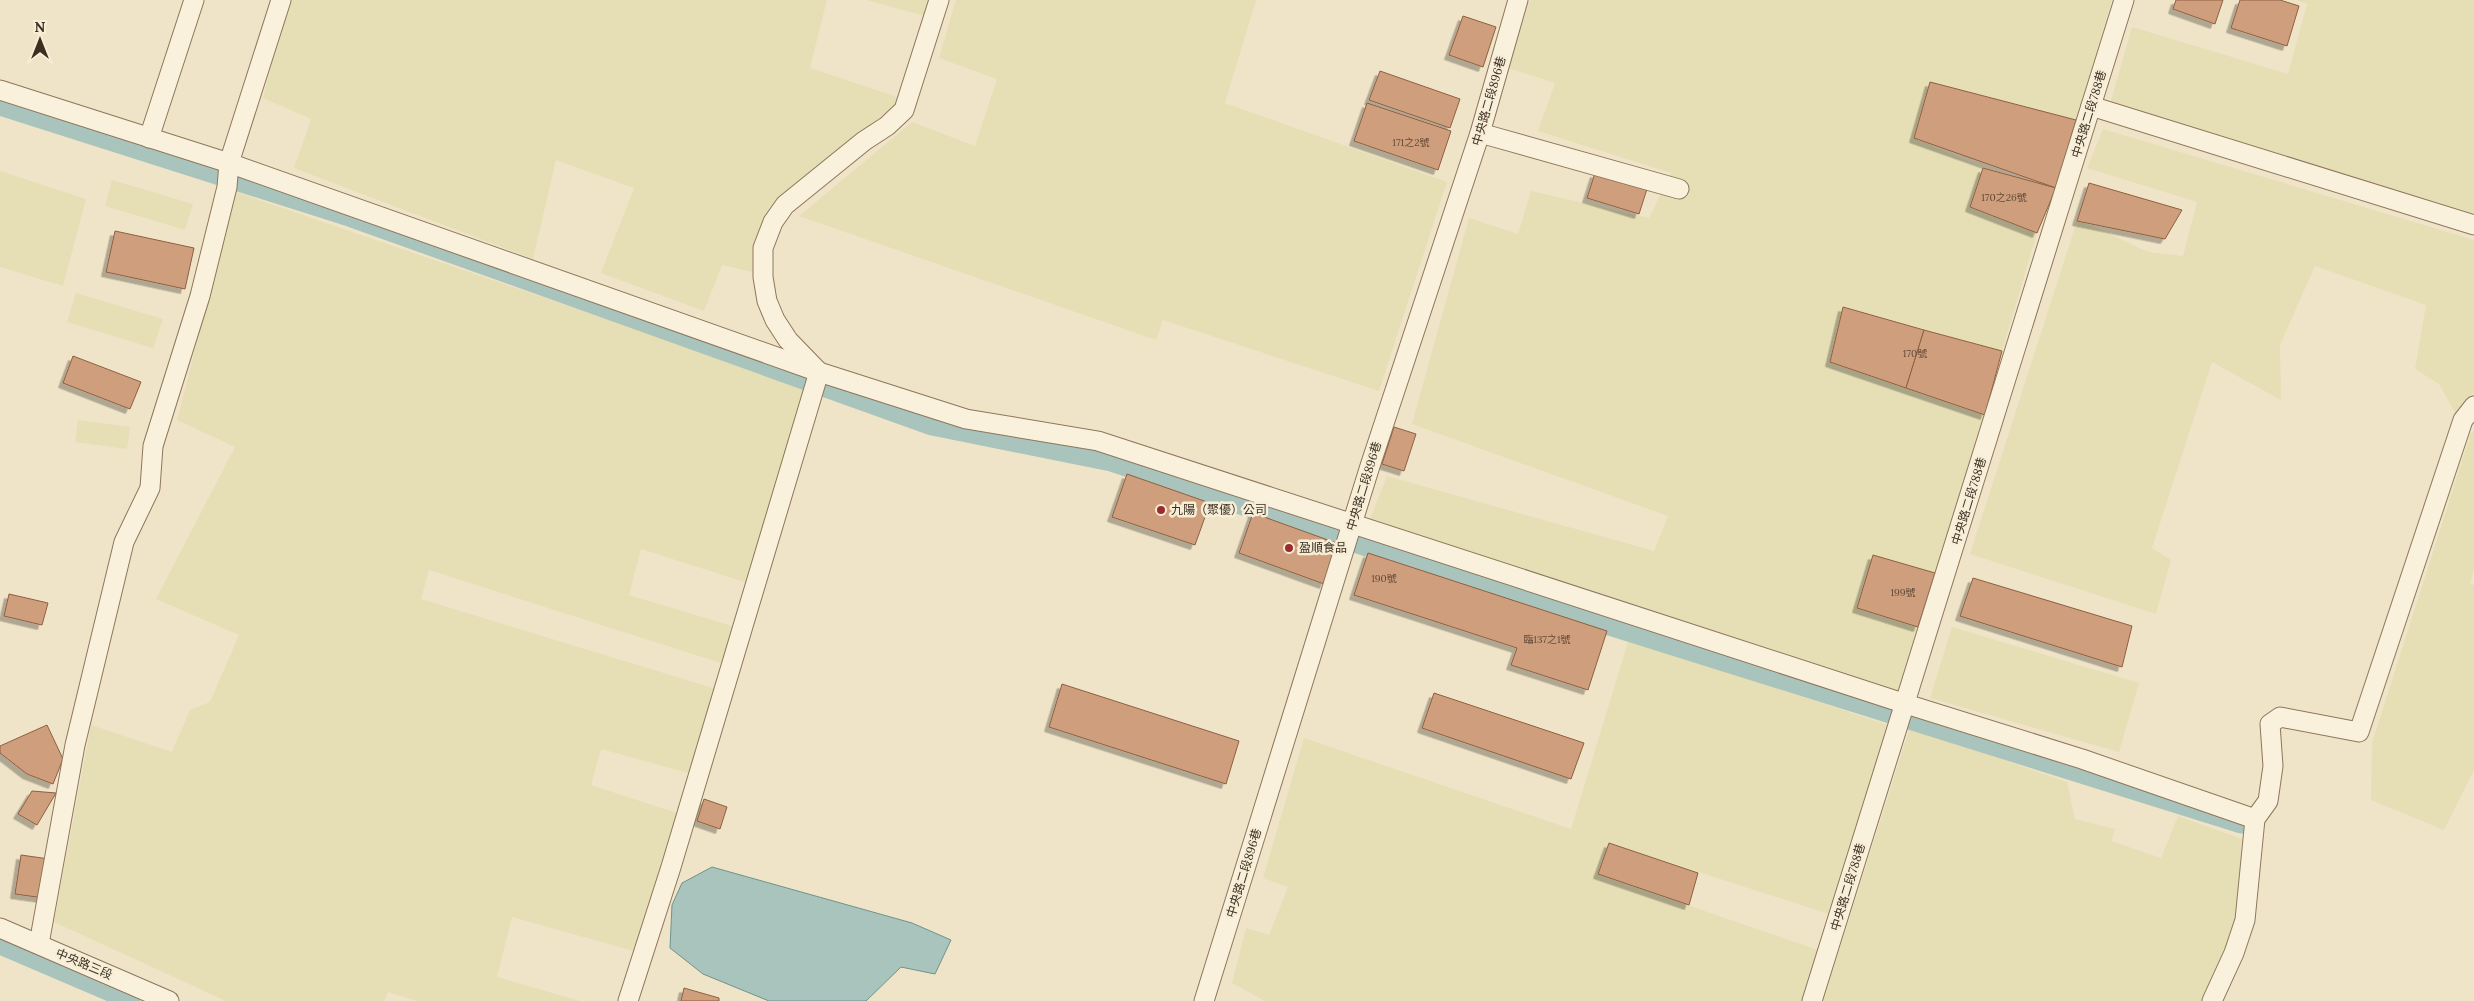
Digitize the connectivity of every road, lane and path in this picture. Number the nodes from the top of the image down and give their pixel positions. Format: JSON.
{"nodes":[{"id":1,"x":194,"y":0,"type":"edge"},
{"id":2,"x":282,"y":0,"type":"edge"},
{"id":3,"x":939,"y":0,"type":"edge"},
{"id":4,"x":1518,"y":0,"type":"edge"},
{"id":5,"x":2124,"y":0,"type":"edge"},
{"id":6,"x":0,"y":90,"type":"edge"},
{"id":7,"x":2091,"y":106,"type":"junction"},
{"id":8,"x":1480,"y":133,"type":"junction"},
{"id":9,"x":149,"y":138,"type":"junction"},
{"id":10,"x":229,"y":163,"type":"junction"},
{"id":11,"x":1680,"y":189,"type":"dead end"},
{"id":12,"x":2474,"y":225,"type":"edge"},
{"id":13,"x":819,"y":372,"type":"junction"},
{"id":14,"x":2474,"y":406,"type":"edge"},
{"id":15,"x":1353,"y":523,"type":"junction"},
{"id":16,"x":1906,"y":704,"type":"junction"},
{"id":17,"x":2255,"y":819,"type":"junction"},
{"id":18,"x":0,"y":928,"type":"edge"},
{"id":19,"x":39,"y":944,"type":"junction"},
{"id":20,"x":169,"y":1001,"type":"edge"},
{"id":21,"x":628,"y":1001,"type":"edge"},
{"id":22,"x":1204,"y":1001,"type":"edge"},
{"id":23,"x":1812,"y":1001,"type":"edge"},
{"id":24,"x":2212,"y":1001,"type":"edge"}],
"edges":[{"from":1,"to":9,"type":"street"},
{"from":2,"to":10,"type":"street"},
{"from":3,"to":13,"type":"street"},
{"from":4,"to":8,"type":"street","name":"中央路二段896巷"},
{"from":5,"to":7,"type":"street","name":"中央路二段788巷"},
{"from":6,"to":9,"type":"street"},
{"from":7,"to":12,"type":"street"},
{"from":7,"to":16,"type":"street","name":"中央路二段788巷"},
{"from":8,"to":11,"type":"street"},
{"from":8,"to":15,"type":"street","name":"中央路二段896巷"},
{"from":9,"to":10,"type":"street"},
{"from":10,"to":13,"type":"street"},
{"from":10,"to":19,"type":"street"},
{"from":13,"to":15,"type":"street"},
{"from":13,"to":21,"type":"street"},
{"from":14,"to":17,"type":"street"},
{"from":15,"to":16,"type":"street"},
{"from":15,"to":22,"type":"street","name":"中央路二段896巷"},
{"from":16,"to":17,"type":"street"},
{"from":16,"to":23,"type":"street","name":"中央路二段788巷"},
{"from":17,"to":24,"type":"street"},
{"from":18,"to":19,"type":"street","name":"中央路三段"},
{"from":19,"to":20,"type":"street","name":"中央路三段"}]}
